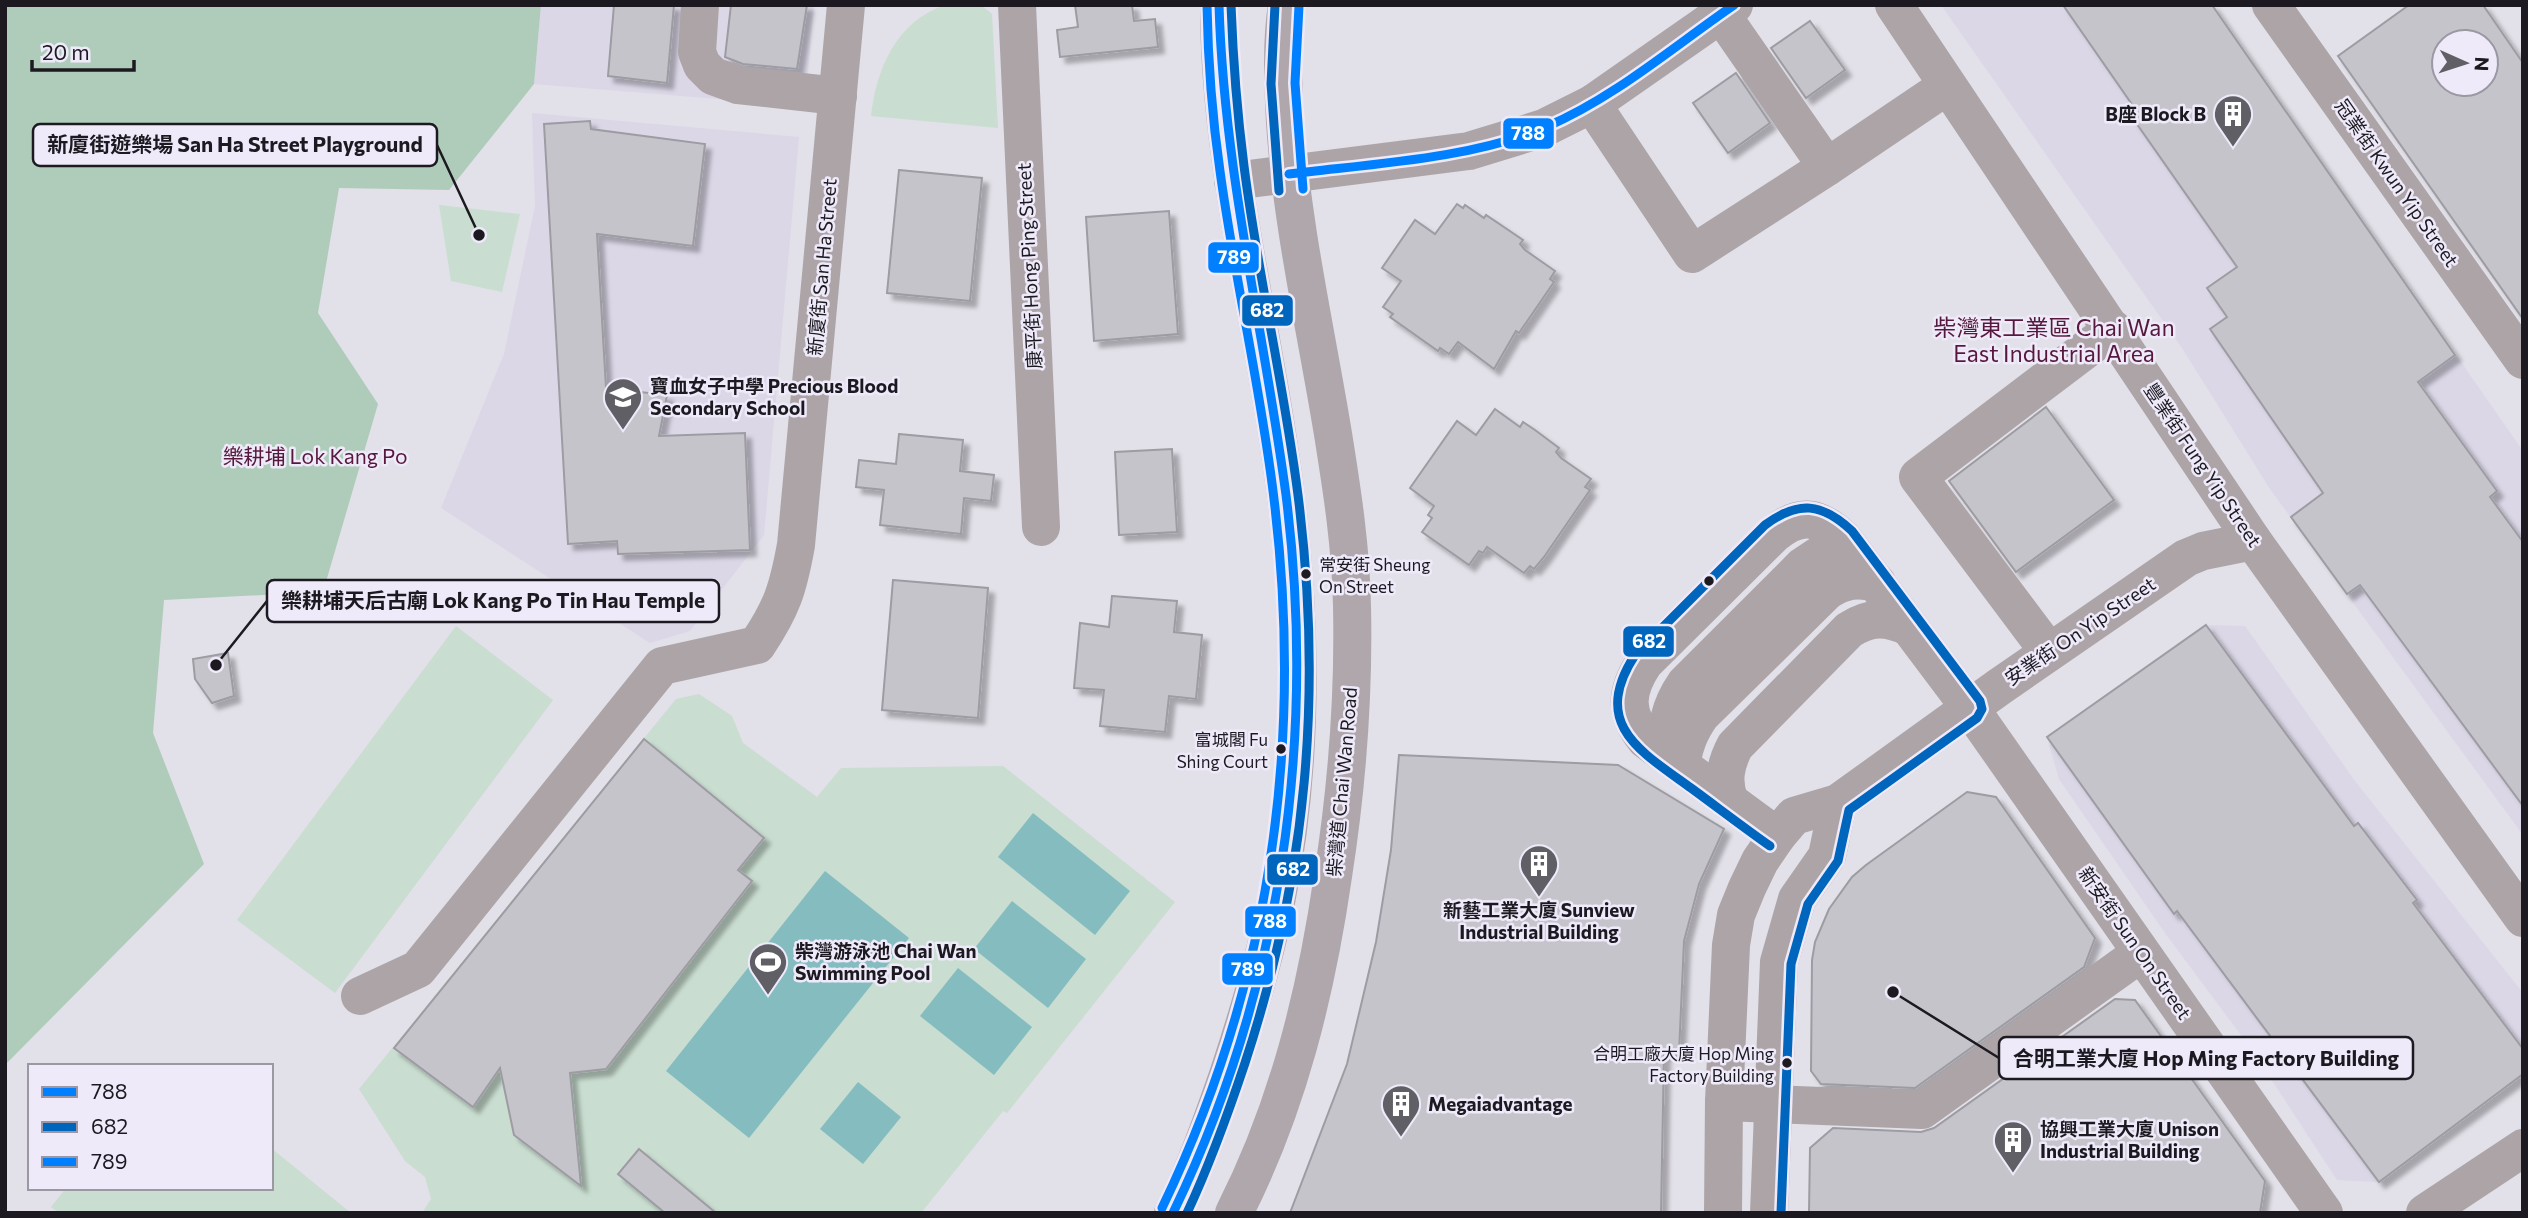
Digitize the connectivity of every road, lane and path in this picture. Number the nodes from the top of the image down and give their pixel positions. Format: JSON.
{"nodes":[{"id":1,"x":700,"y":5,"type":"edge"},
{"id":2,"x":846,"y":5,"type":"edge"},
{"id":3,"x":1017,"y":5,"type":"edge"},
{"id":4,"x":1219,"y":5,"type":"edge"},
{"id":5,"x":1287,"y":5,"type":"edge"},
{"id":6,"x":1894,"y":5,"type":"edge"},
{"id":7,"x":2271,"y":5,"type":"edge"},
{"id":8,"x":1727,"y":10,"type":"edge"},
{"id":9,"x":1947,"y":86,"type":"junction"},
{"id":10,"x":838,"y":96,"type":"junction"},
{"id":11,"x":1592,"y":104,"type":"junction"},
{"id":12,"x":1827,"y":167,"type":"junction"},
{"id":13,"x":1289,"y":174,"type":"junction"},
{"id":14,"x":1233,"y":181,"type":"junction"},
{"id":15,"x":2113,"y":329,"type":"junction"},
{"id":16,"x":2523,"y":360,"type":"edge"},
{"id":17,"x":2220,"y":491,"type":"junction"},
{"id":18,"x":1041,"y":527,"type":"dead end"},
{"id":19,"x":2253,"y":541,"type":"junction"},
{"id":20,"x":2186,"y":558,"type":"junction"},
{"id":21,"x":1877,"y":583,"type":"junction"},
{"id":22,"x":1909,"y":627,"type":"junction"},
{"id":23,"x":2049,"y":652,"type":"junction"},
{"id":24,"x":1970,"y":708,"type":"junction"},
{"id":25,"x":1674,"y":761,"type":"junction"},
{"id":26,"x":1730,"y":802,"type":"junction"},
{"id":27,"x":1838,"y":803,"type":"junction"},
{"id":28,"x":1777,"y":836,"type":"junction"},
{"id":29,"x":2523,"y":918,"type":"edge"},
{"id":30,"x":2141,"y":953,"type":"junction"},
{"id":31,"x":360,"y":996,"type":"dead end"},
{"id":32,"x":1724,"y":1102,"type":"junction"},
{"id":33,"x":1772,"y":1104,"type":"junction"},
{"id":34,"x":2523,"y":1148,"type":"edge"},
{"id":35,"x":1239,"y":1208,"type":"edge"},
{"id":36,"x":1173,"y":1213,"type":"edge"},
{"id":37,"x":1723,"y":1213,"type":"edge"},
{"id":38,"x":1769,"y":1213,"type":"edge"},
{"id":39,"x":2324,"y":1213,"type":"edge"},
{"id":40,"x":2425,"y":1213,"type":"edge"}],
"edges":[{"from":1,"to":10,"type":"street"},
{"from":2,"to":10,"type":"street","name":"新廈街 San Ha Street"},
{"from":3,"to":18,"type":"street","name":"康平街 Hong Ping Street"},
{"from":4,"to":14,"type":"main road"},
{"from":5,"to":13,"type":"main road","name":"柴灣道 Chai Wan Road"},
{"from":6,"to":9,"type":"street","name":"豐業街 Fung Yip Street"},
{"from":7,"to":16,"type":"street","name":"冠業街 Kwun Yip Street"},
{"from":8,"to":11,"type":"street"},
{"from":8,"to":12,"type":"street"},
{"from":9,"to":12,"type":"street"},
{"from":9,"to":15,"type":"street","name":"豐業街 Fung Yip Street"},
{"from":10,"to":31,"type":"street","name":"新廈街 San Ha Street"},
{"from":11,"to":12,"type":"street"},
{"from":11,"to":13,"type":"street"},
{"from":13,"to":14,"type":"street"},
{"from":13,"to":35,"type":"main road","name":"柴灣道 Chai Wan Road"},
{"from":14,"to":36,"type":"main road"},
{"from":15,"to":17,"type":"street","name":"豐業街 Fung Yip Street"},
{"from":15,"to":23,"type":"street"},
{"from":17,"to":19,"type":"street","name":"豐業街 Fung Yip Street"},
{"from":17,"to":20,"type":"street","name":"安業街 On Yip Street"},
{"from":19,"to":20,"type":"street","name":"安業街 On Yip Street"},
{"from":19,"to":29,"type":"street","name":"豐業街 Fung Yip Street"},
{"from":20,"to":23,"type":"street","name":"安業街 On Yip Street"},
{"from":21,"to":22,"type":"street","name":"新安街 Sun On Street"},
{"from":21,"to":25,"type":"street"},
{"from":21,"to":25,"type":"street","name":"新安街 Sun On Street"},
{"from":22,"to":24,"type":"street","name":"新安街 Sun On Street"},
{"from":22,"to":26,"type":"street"},
{"from":23,"to":24,"type":"street","name":"安業街 On Yip Street"},
{"from":24,"to":27,"type":"street","name":"安業街 On Yip Street"},
{"from":24,"to":30,"type":"street","name":"新安街 Sun On Street"},
{"from":25,"to":26,"type":"street"},
{"from":26,"to":28,"type":"street"},
{"from":27,"to":28,"type":"street","name":"安業街 On Yip Street"},
{"from":27,"to":33,"type":"street"},
{"from":28,"to":32,"type":"street","name":"安業街 On Yip Street"},
{"from":30,"to":33,"type":"street"},
{"from":30,"to":39,"type":"street","name":"新安街 Sun On Street"},
{"from":32,"to":33,"type":"street"},
{"from":32,"to":37,"type":"street","name":"安業街 On Yip Street"},
{"from":33,"to":38,"type":"street"},
{"from":34,"to":40,"type":"street"}]}
